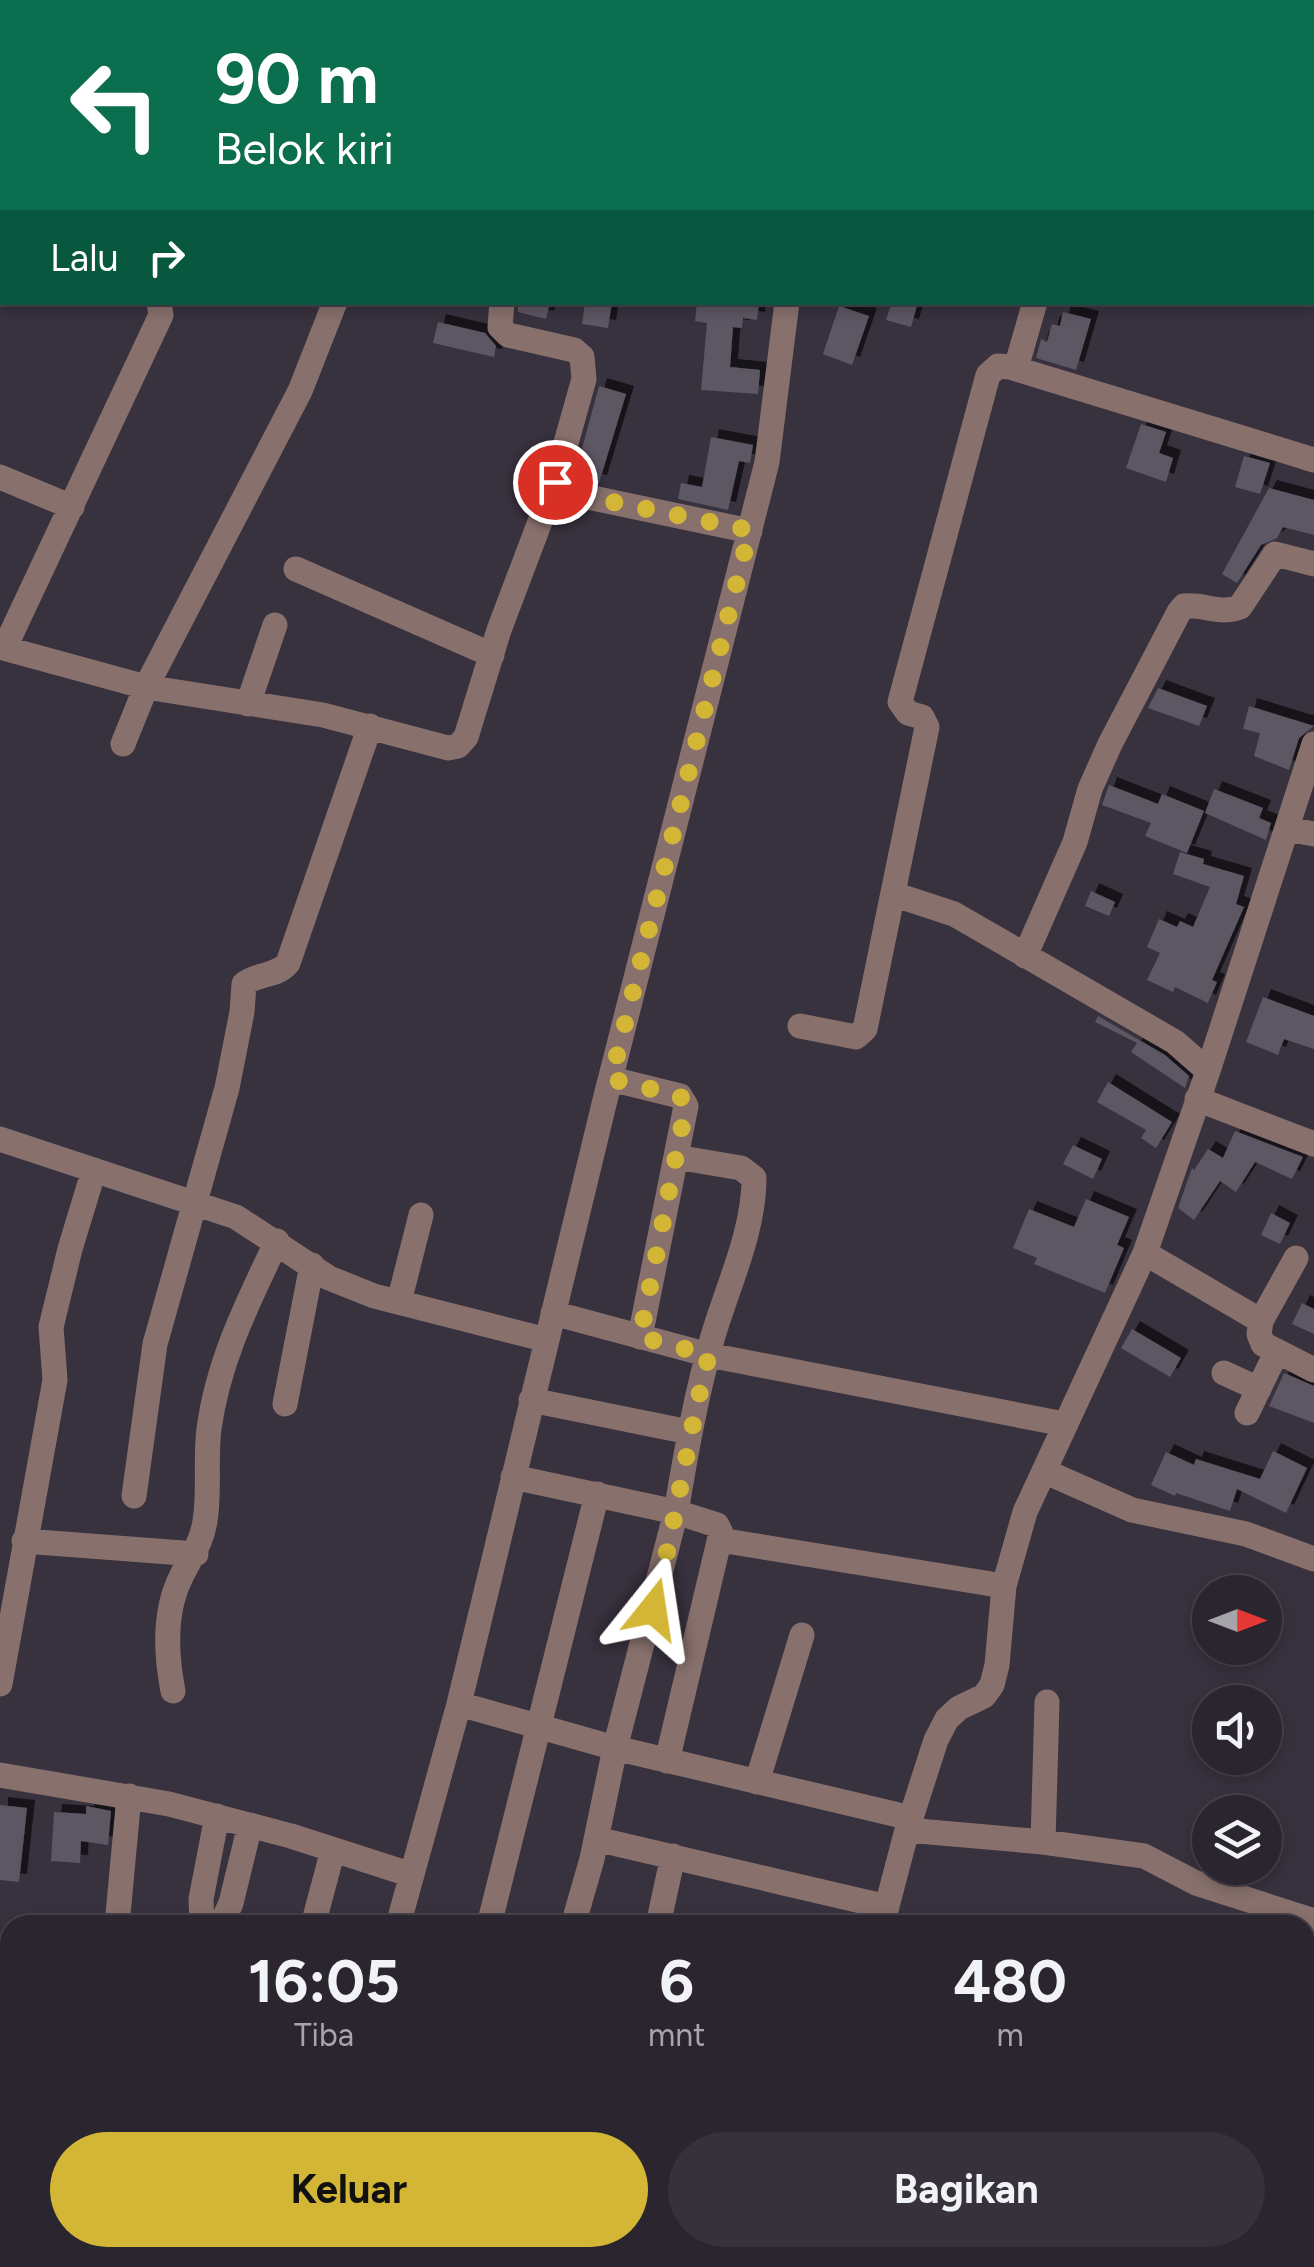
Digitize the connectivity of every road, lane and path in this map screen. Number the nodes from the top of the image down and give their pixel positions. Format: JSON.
{"nodes":[{"id":1,"x":161,"y":305,"type":"edge"},
{"id":2,"x":334,"y":305,"type":"edge"},
{"id":3,"x":502,"y":305,"type":"edge"},
{"id":4,"x":787,"y":305,"type":"edge"},
{"id":5,"x":1034,"y":305,"type":"edge"},
{"id":6,"x":1016,"y":368,"type":"junction"},
{"id":7,"x":1314,"y":460,"type":"edge"},
{"id":8,"x":0,"y":476,"type":"edge"},
{"id":9,"x":555,"y":482,"type":"junction"},
{"id":10,"x":72,"y":508,"type":"junction"},
{"id":11,"x":750,"y":530,"type":"junction"},
{"id":12,"x":1314,"y":564,"type":"edge"},
{"id":13,"x":296,"y":568,"type":"dead end"},
{"id":14,"x":275,"y":625,"type":"dead end"},
{"id":15,"x":2,"y":647,"type":"edge"},
{"id":16,"x":492,"y":656,"type":"junction"},
{"id":17,"x":146,"y":687,"type":"junction"},
{"id":18,"x":248,"y":704,"type":"junction"},
{"id":19,"x":370,"y":726,"type":"junction"},
{"id":20,"x":124,"y":744,"type":"dead end"},
{"id":21,"x":1314,"y":744,"type":"edge"},
{"id":22,"x":1286,"y":829,"type":"junction"},
{"id":23,"x":1314,"y":834,"type":"edge"},
{"id":24,"x":893,"y":894,"type":"junction"},
{"id":25,"x":1025,"y":956,"type":"junction"},
{"id":26,"x":800,"y":1026,"type":"dead end"},
{"id":27,"x":1208,"y":1071,"type":"junction"},
{"id":28,"x":611,"y":1079,"type":"junction"},
{"id":29,"x":1197,"y":1099,"type":"junction"},
{"id":30,"x":0,"y":1138,"type":"edge"},
{"id":31,"x":1314,"y":1144,"type":"edge"},
{"id":32,"x":676,"y":1158,"type":"junction"},
{"id":33,"x":94,"y":1170,"type":"junction"},
{"id":34,"x":194,"y":1202,"type":"junction"},
{"id":35,"x":421,"y":1215,"type":"dead end"},
{"id":36,"x":276,"y":1241,"type":"junction"},
{"id":37,"x":1145,"y":1253,"type":"junction"},
{"id":38,"x":1296,"y":1258,"type":"dead end"},
{"id":39,"x":312,"y":1265,"type":"junction"},
{"id":40,"x":399,"y":1302,"type":"junction"},
{"id":41,"x":554,"y":1313,"type":"junction"},
{"id":42,"x":1262,"y":1321,"type":"junction"},
{"id":43,"x":640,"y":1337,"type":"junction"},
{"id":44,"x":547,"y":1340,"type":"junction"},
{"id":45,"x":1277,"y":1352,"type":"junction"},
{"id":46,"x":709,"y":1355,"type":"junction"},
{"id":47,"x":1314,"y":1370,"type":"edge"},
{"id":48,"x":1224,"y":1373,"type":"dead end"},
{"id":49,"x":1259,"y":1389,"type":"junction"},
{"id":50,"x":531,"y":1400,"type":"junction"},
{"id":51,"x":285,"y":1404,"type":"dead end"},
{"id":52,"x":1247,"y":1413,"type":"dead end"},
{"id":53,"x":1064,"y":1424,"type":"junction"},
{"id":54,"x":689,"y":1432,"type":"junction"},
{"id":55,"x":1044,"y":1471,"type":"junction"},
{"id":56,"x":514,"y":1477,"type":"junction"},
{"id":57,"x":598,"y":1494,"type":"junction"},
{"id":58,"x":134,"y":1496,"type":"dead end"},
{"id":59,"x":676,"y":1512,"type":"junction"},
{"id":60,"x":720,"y":1540,"type":"junction"},
{"id":61,"x":24,"y":1541,"type":"junction"},
{"id":62,"x":196,"y":1554,"type":"junction"},
{"id":63,"x":1314,"y":1559,"type":"edge"},
{"id":64,"x":1004,"y":1586,"type":"junction"},
{"id":65,"x":802,"y":1635,"type":"dead end"},
{"id":66,"x":0,"y":1684,"type":"edge"},
{"id":67,"x":173,"y":1691,"type":"dead end"},
{"id":68,"x":1047,"y":1702,"type":"dead end"},
{"id":69,"x":459,"y":1704,"type":"junction"},
{"id":70,"x":539,"y":1727,"type":"junction"},
{"id":71,"x":614,"y":1748,"type":"junction"},
{"id":72,"x":667,"y":1760,"type":"junction"},
{"id":73,"x":0,"y":1775,"type":"edge"},
{"id":74,"x":757,"y":1782,"type":"junction"},
{"id":75,"x":129,"y":1796,"type":"junction"},
{"id":76,"x":218,"y":1816,"type":"junction"},
{"id":77,"x":908,"y":1824,"type":"junction"},
{"id":78,"x":250,"y":1826,"type":"junction"},
{"id":79,"x":596,"y":1838,"type":"junction"},
{"id":80,"x":1043,"y":1842,"type":"junction"},
{"id":81,"x":334,"y":1850,"type":"junction"},
{"id":82,"x":673,"y":1856,"type":"junction"},
{"id":83,"x":412,"y":1875,"type":"junction"},
{"id":84,"x":118,"y":1915,"type":"edge"},
{"id":85,"x":202,"y":1915,"type":"edge"},
{"id":86,"x":226,"y":1915,"type":"edge"},
{"id":87,"x":316,"y":1915,"type":"edge"},
{"id":88,"x":401,"y":1915,"type":"edge"},
{"id":89,"x":491,"y":1915,"type":"edge"},
{"id":90,"x":576,"y":1915,"type":"edge"},
{"id":91,"x":660,"y":1915,"type":"edge"},
{"id":92,"x":881,"y":1915,"type":"edge"},
{"id":93,"x":885,"y":1915,"type":"edge"},
{"id":94,"x":1295,"y":1915,"type":"edge"}],
"edges":[{"from":1,"to":10,"type":"street"},
{"from":2,"to":17,"type":"street"},
{"from":3,"to":9,"type":"street"},
{"from":4,"to":11,"type":"street"},
{"from":5,"to":6,"type":"street"},
{"from":6,"to":7,"type":"street"},
{"from":6,"to":24,"type":"street"},
{"from":8,"to":10,"type":"street"},
{"from":9,"to":11,"type":"street"},
{"from":9,"to":16,"type":"street"},
{"from":10,"to":15,"type":"street"},
{"from":11,"to":28,"type":"street"},
{"from":12,"to":25,"type":"street"},
{"from":13,"to":16,"type":"street"},
{"from":14,"to":18,"type":"street"},
{"from":15,"to":17,"type":"street"},
{"from":16,"to":19,"type":"street"},
{"from":17,"to":18,"type":"street"},
{"from":17,"to":20,"type":"street"},
{"from":18,"to":19,"type":"street"},
{"from":19,"to":34,"type":"street"},
{"from":21,"to":22,"type":"street"},
{"from":22,"to":23,"type":"street"},
{"from":22,"to":27,"type":"street"},
{"from":24,"to":25,"type":"street"},
{"from":24,"to":26,"type":"street"},
{"from":25,"to":27,"type":"street"},
{"from":27,"to":29,"type":"street"},
{"from":28,"to":32,"type":"street"},
{"from":28,"to":41,"type":"street"},
{"from":29,"to":31,"type":"street"},
{"from":29,"to":37,"type":"street"},
{"from":30,"to":33,"type":"street"},
{"from":32,"to":43,"type":"street"},
{"from":32,"to":46,"type":"street"},
{"from":33,"to":34,"type":"street"},
{"from":33,"to":61,"type":"street"},
{"from":34,"to":36,"type":"street"},
{"from":34,"to":58,"type":"street"},
{"from":35,"to":40,"type":"street"},
{"from":36,"to":39,"type":"street"},
{"from":36,"to":62,"type":"street"},
{"from":37,"to":42,"type":"street"},
{"from":37,"to":53,"type":"street"},
{"from":38,"to":42,"type":"street"},
{"from":39,"to":40,"type":"street"},
{"from":39,"to":51,"type":"street"},
{"from":40,"to":44,"type":"street"},
{"from":41,"to":43,"type":"street"},
{"from":41,"to":44,"type":"street"},
{"from":42,"to":45,"type":"street"},
{"from":43,"to":46,"type":"street"},
{"from":44,"to":50,"type":"street"},
{"from":45,"to":47,"type":"street"},
{"from":45,"to":49,"type":"street"},
{"from":46,"to":53,"type":"street"},
{"from":46,"to":54,"type":"street"},
{"from":48,"to":49,"type":"street"},
{"from":49,"to":52,"type":"street"},
{"from":50,"to":54,"type":"street"},
{"from":50,"to":56,"type":"street"},
{"from":53,"to":55,"type":"street"},
{"from":54,"to":59,"type":"street"},
{"from":55,"to":63,"type":"street"},
{"from":55,"to":64,"type":"street"},
{"from":56,"to":57,"type":"street"},
{"from":56,"to":69,"type":"street"},
{"from":57,"to":59,"type":"street"},
{"from":57,"to":70,"type":"street"},
{"from":59,"to":60,"type":"street"},
{"from":59,"to":71,"type":"street"},
{"from":60,"to":64,"type":"street"},
{"from":60,"to":72,"type":"street"},
{"from":61,"to":62,"type":"street"},
{"from":61,"to":66,"type":"street"},
{"from":62,"to":67,"type":"street"},
{"from":64,"to":77,"type":"street"},
{"from":65,"to":74,"type":"street"},
{"from":68,"to":80,"type":"street"},
{"from":69,"to":70,"type":"street"},
{"from":69,"to":83,"type":"street"},
{"from":70,"to":71,"type":"street"},
{"from":70,"to":89,"type":"street"},
{"from":71,"to":72,"type":"street"},
{"from":71,"to":79,"type":"street"},
{"from":72,"to":74,"type":"street"},
{"from":73,"to":75,"type":"street"},
{"from":74,"to":77,"type":"street"},
{"from":75,"to":76,"type":"street"},
{"from":75,"to":84,"type":"street"},
{"from":76,"to":78,"type":"street"},
{"from":76,"to":85,"type":"street"},
{"from":77,"to":80,"type":"street"},
{"from":77,"to":93,"type":"street"},
{"from":78,"to":81,"type":"street"},
{"from":78,"to":86,"type":"street"},
{"from":79,"to":82,"type":"street"},
{"from":79,"to":90,"type":"street"},
{"from":80,"to":94,"type":"street"},
{"from":81,"to":83,"type":"street"},
{"from":81,"to":87,"type":"street"},
{"from":82,"to":91,"type":"street"},
{"from":82,"to":92,"type":"street"},
{"from":83,"to":88,"type":"street"}]}
